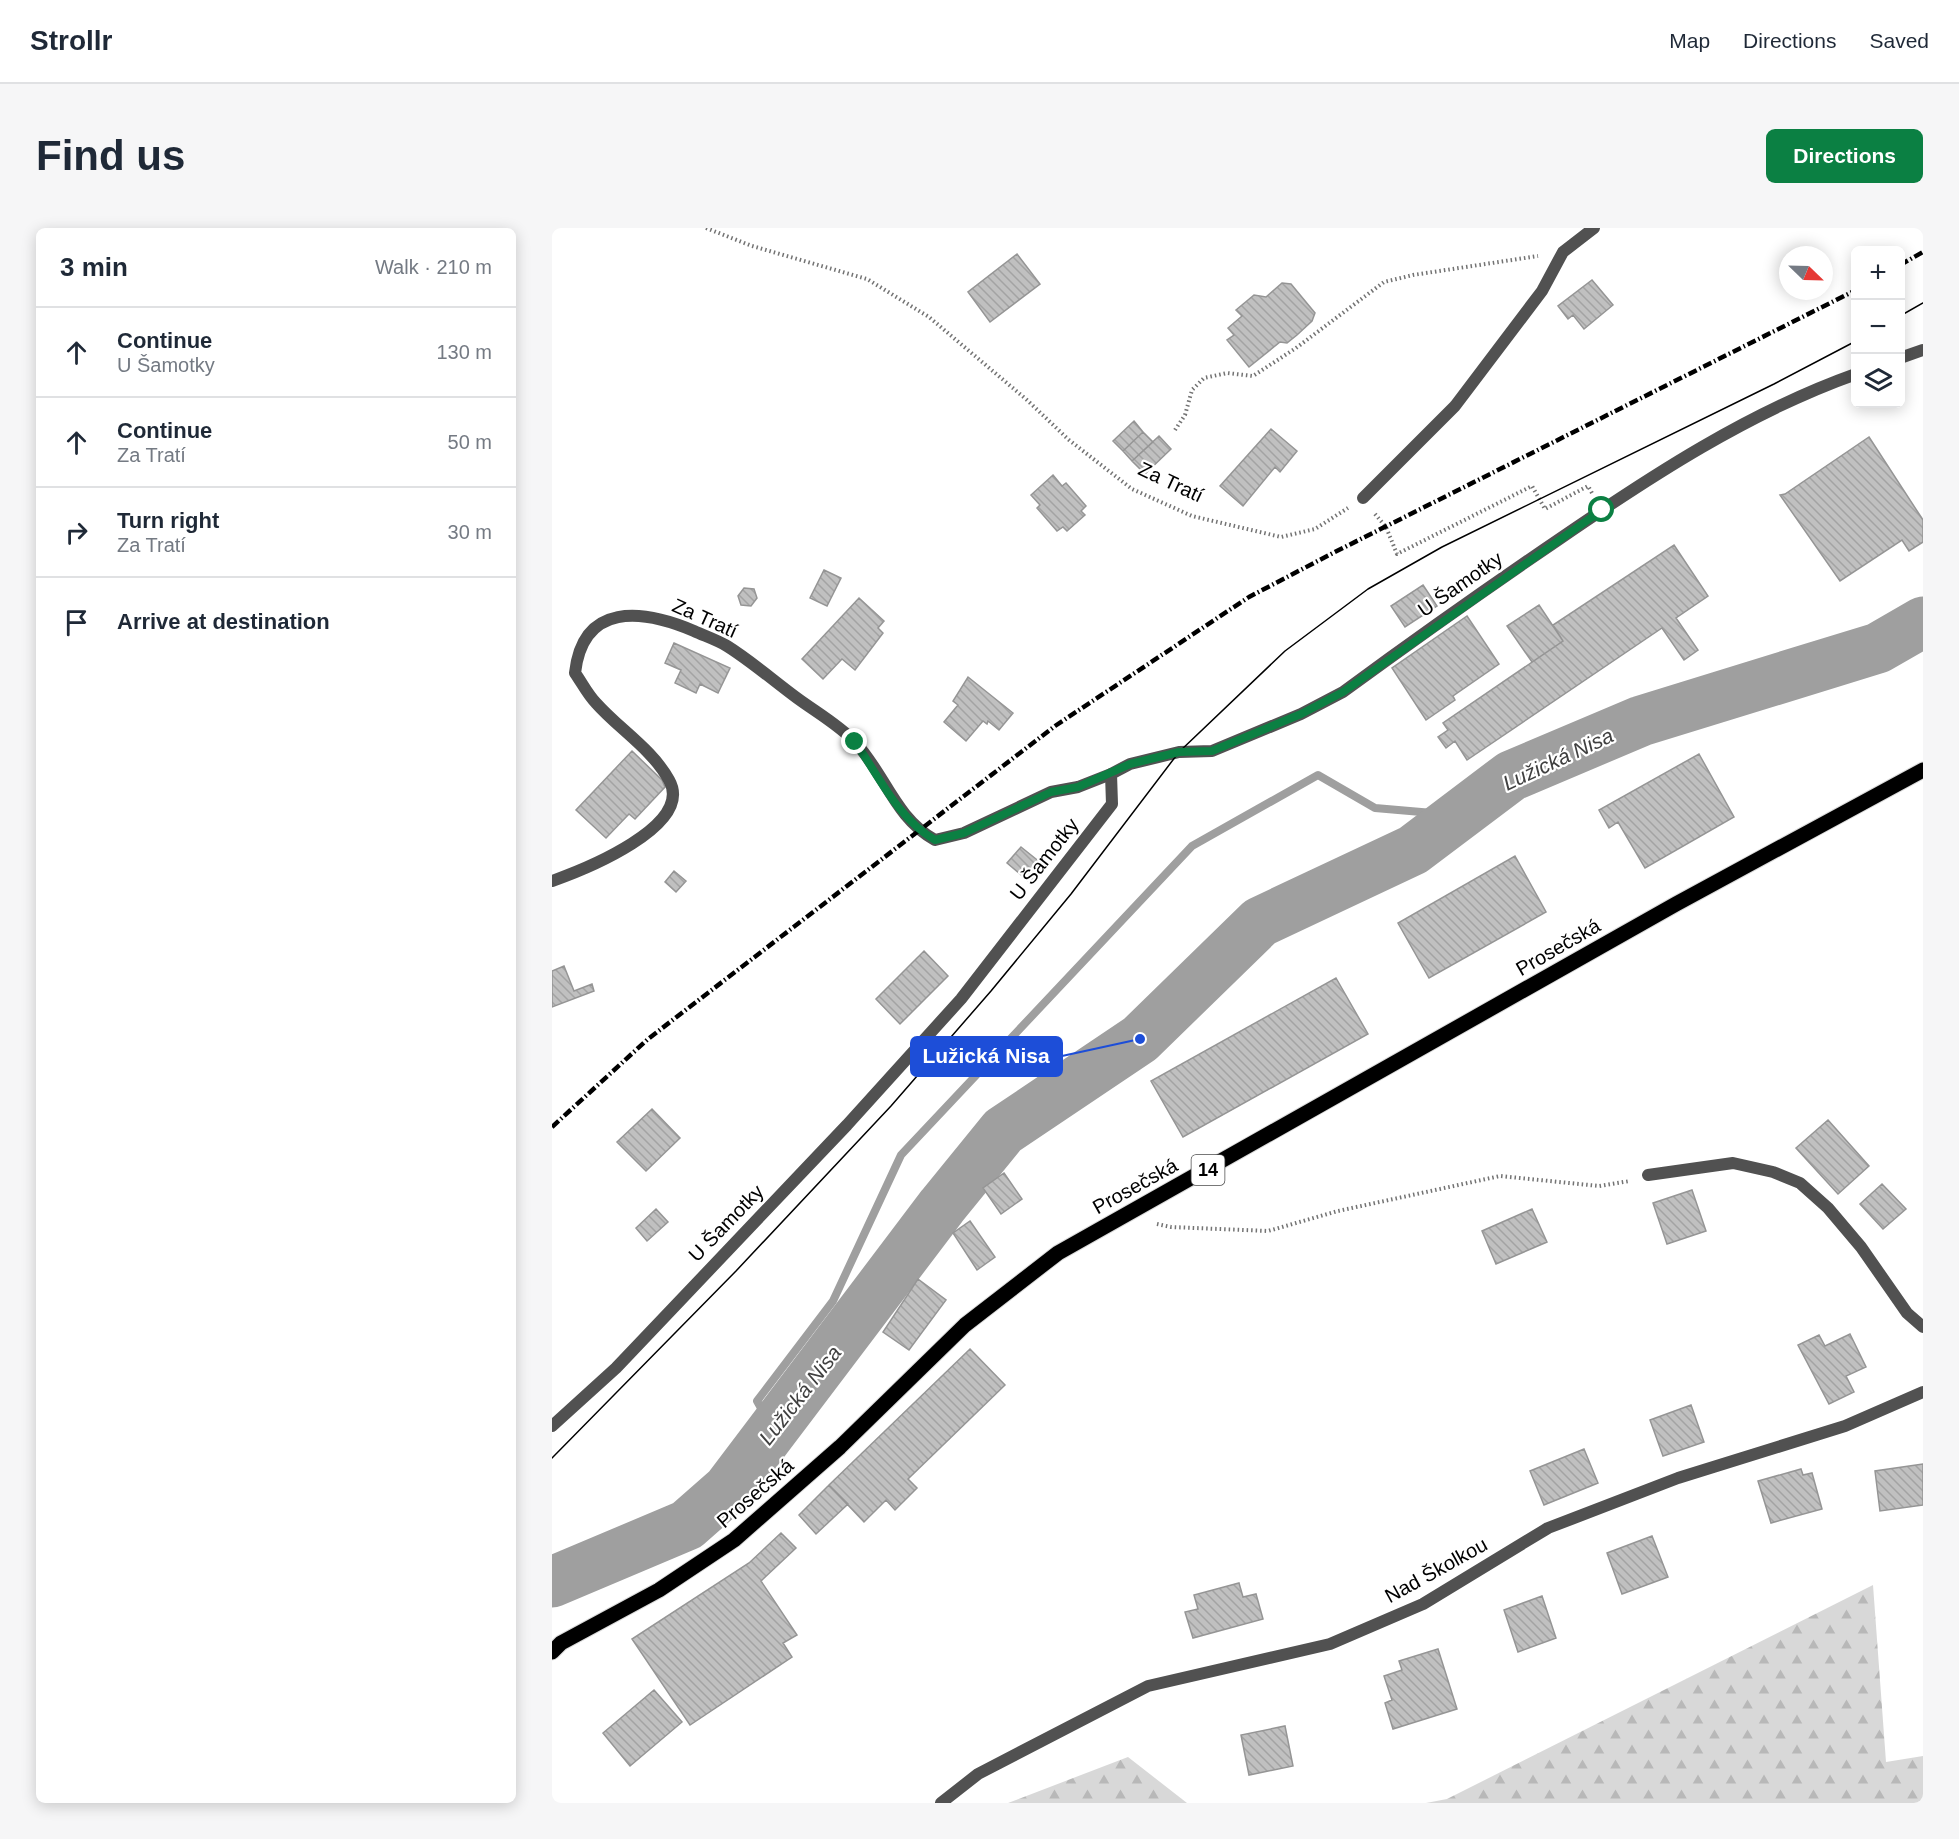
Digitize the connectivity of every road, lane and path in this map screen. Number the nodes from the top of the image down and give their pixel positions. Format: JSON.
{"nodes":[{"id":1,"x":705,"y":228,"type":"edge"},
{"id":2,"x":1594,"y":228,"type":"edge"},
{"id":3,"x":1563,"y":252,"type":"junction"},
{"id":4,"x":1923,"y":350,"type":"edge"},
{"id":5,"x":1905,"y":356,"type":"edge"},
{"id":6,"x":1851,"y":376,"type":"edge"},
{"id":7,"x":1175,"y":430,"type":"dead end"},
{"id":8,"x":1588,"y":486,"type":"dead end"},
{"id":9,"x":1363,"y":498,"type":"junction"},
{"id":10,"x":1923,"y":771,"type":"edge"},
{"id":11,"x":1111,"y":774,"type":"junction"},
{"id":12,"x":552,"y":881,"type":"edge"},
{"id":13,"x":1648,"y":1175,"type":"joint"},
{"id":14,"x":1122,"y":1216,"type":"junction"},
{"id":15,"x":1923,"y":1327,"type":"edge"},
{"id":16,"x":1923,"y":1392,"type":"edge"},
{"id":17,"x":552,"y":1426,"type":"edge"},
{"id":18,"x":552,"y":1652,"type":"edge"},
{"id":19,"x":941,"y":1803,"type":"edge"}],
"edges":[{"from":1,"to":9,"type":"path","name":"Za Tratí"},
{"from":2,"to":3,"type":"street"},
{"from":3,"to":7,"type":"path"},
{"from":3,"to":9,"type":"street"},
{"from":4,"to":5,"type":"street"},
{"from":6,"to":11,"type":"street","name":"U Šamotky"},
{"from":8,"to":9,"type":"path"},
{"from":10,"to":14,"type":"main road","name":"Prosečská","number":"14"},
{"from":11,"to":12,"type":"street","name":"Za Tratí"},
{"from":11,"to":17,"type":"street","name":"U Šamotky"},
{"from":13,"to":14,"type":"path"},
{"from":13,"to":15,"type":"street"},
{"from":14,"to":18,"type":"main road","name":"Prosečská","number":"14"},
{"from":16,"to":19,"type":"street","name":"Nad Školkou"}]}
